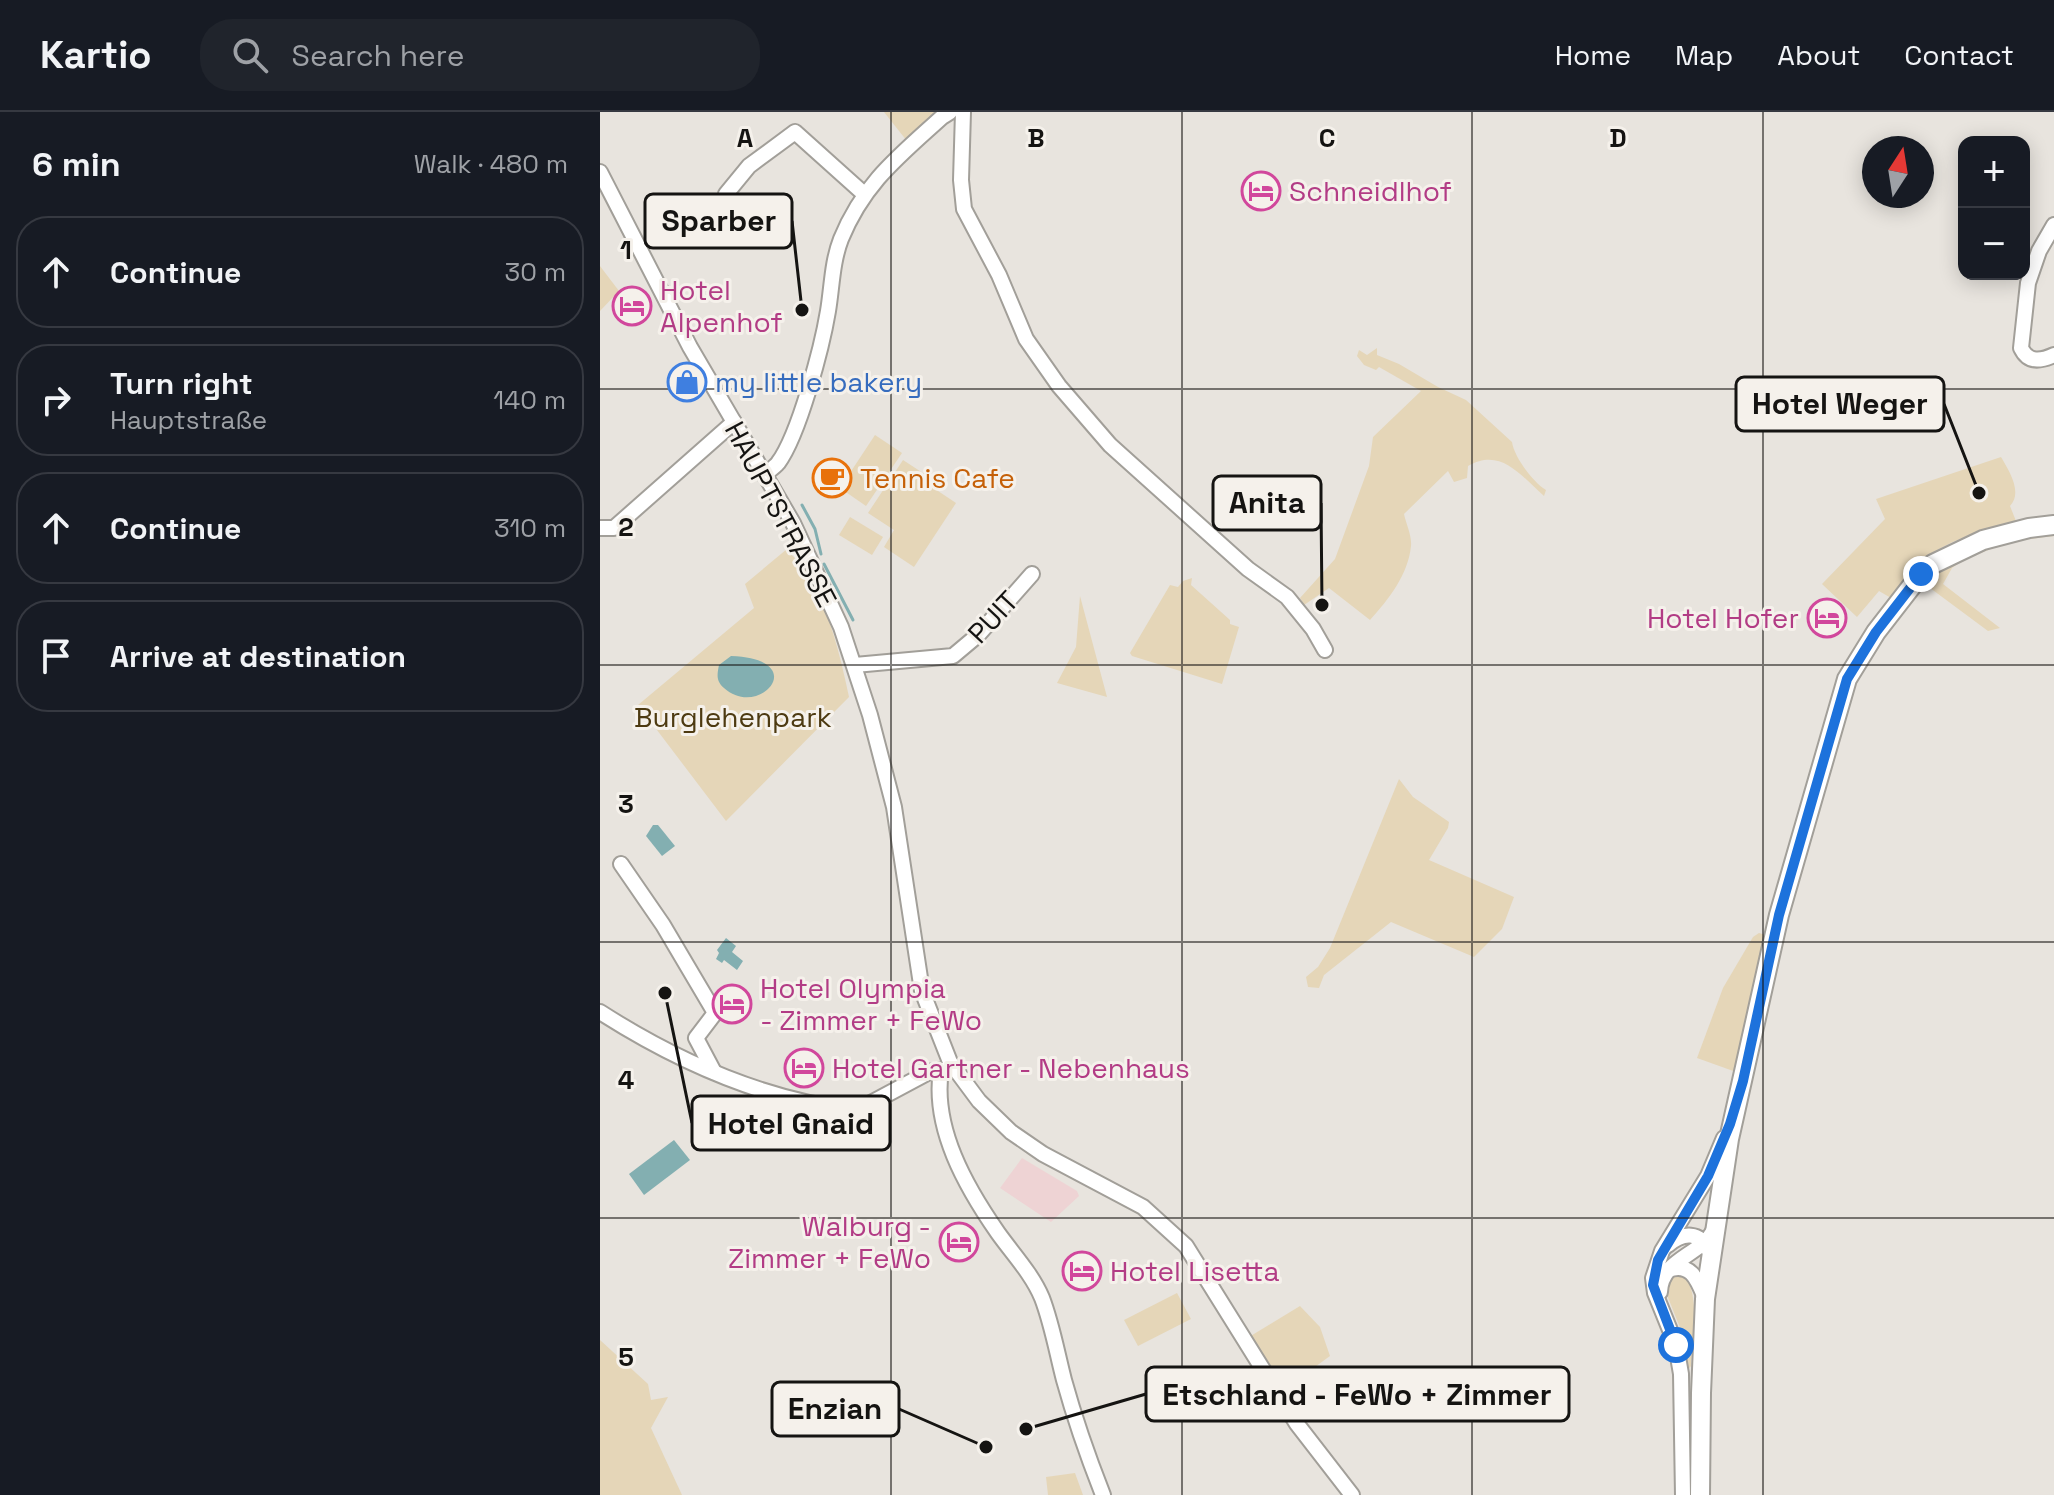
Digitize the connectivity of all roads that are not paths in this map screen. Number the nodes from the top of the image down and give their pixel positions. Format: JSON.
{"nodes":[{"id":1,"x":950,"y":112,"type":"edge"},
{"id":2,"x":963,"y":112,"type":"edge"},
{"id":3,"x":600,"y":172,"type":"edge"},
{"id":4,"x":863,"y":193,"type":"junction"},
{"id":5,"x":726,"y":194,"type":"dead end"},
{"id":6,"x":2054,"y":225,"type":"edge"},
{"id":7,"x":2054,"y":355,"type":"edge"},
{"id":8,"x":734,"y":422,"type":"junction"},
{"id":9,"x":764,"y":475,"type":"junction"},
{"id":10,"x":2054,"y":525,"type":"edge"},
{"id":11,"x":600,"y":528,"type":"edge"},
{"id":12,"x":1032,"y":574,"type":"dead end"},
{"id":13,"x":1325,"y":650,"type":"dead end"},
{"id":14,"x":855,"y":665,"type":"junction"},
{"id":15,"x":621,"y":864,"type":"dead end"},
{"id":16,"x":600,"y":1012,"type":"edge"},
{"id":17,"x":946,"y":1066,"type":"junction"},
{"id":18,"x":714,"y":1072,"type":"junction"},
{"id":19,"x":1743,"y":1081,"type":"junction"},
{"id":20,"x":1715,"y":1226,"type":"junction"},
{"id":21,"x":1705,"y":1243,"type":"junction"},
{"id":22,"x":1662,"y":1251,"type":"junction"},
{"id":23,"x":1711,"y":1262,"type":"junction"},
{"id":24,"x":1665,"y":1272,"type":"junction"},
{"id":25,"x":1705,"y":1299,"type":"junction"},
{"id":26,"x":1659,"y":1301,"type":"junction"},
{"id":27,"x":1103,"y":1495,"type":"edge"},
{"id":28,"x":1352,"y":1495,"type":"edge"},
{"id":29,"x":1683,"y":1495,"type":"edge"},
{"id":30,"x":1700,"y":1495,"type":"edge"}],
"edges":[{"from":1,"to":4,"type":"street"},
{"from":2,"to":13,"type":"street"},
{"from":3,"to":8,"type":"street","name":"HAUPTSTRASSE"},
{"from":4,"to":5,"type":"street"},
{"from":4,"to":9,"type":"street"},
{"from":6,"to":7,"type":"street"},
{"from":8,"to":9,"type":"street","name":"HAUPTSTRASSE"},
{"from":8,"to":11,"type":"street"},
{"from":9,"to":14,"type":"street","name":"HAUPTSTRASSE"},
{"from":10,"to":19,"type":"main road"},
{"from":12,"to":14,"type":"street","name":"PUIT"},
{"from":14,"to":17,"type":"street","name":"HAUPTSTRASSE"},
{"from":15,"to":18,"type":"street"},
{"from":16,"to":18,"type":"street"},
{"from":17,"to":18,"type":"street"},
{"from":17,"to":27,"type":"street"},
{"from":17,"to":28,"type":"street"},
{"from":19,"to":20,"type":"main road"},
{"from":19,"to":22,"type":"street"},
{"from":20,"to":21,"type":"street"},
{"from":20,"to":23,"type":"main road"},
{"from":21,"to":22,"type":"street"},
{"from":21,"to":23,"type":"street"},
{"from":21,"to":24,"type":"street"},
{"from":22,"to":26,"type":"street"},
{"from":23,"to":25,"type":"main road"},
{"from":24,"to":25,"type":"street"},
{"from":24,"to":26,"type":"street"},
{"from":25,"to":30,"type":"main road"},
{"from":26,"to":29,"type":"street"}]}
